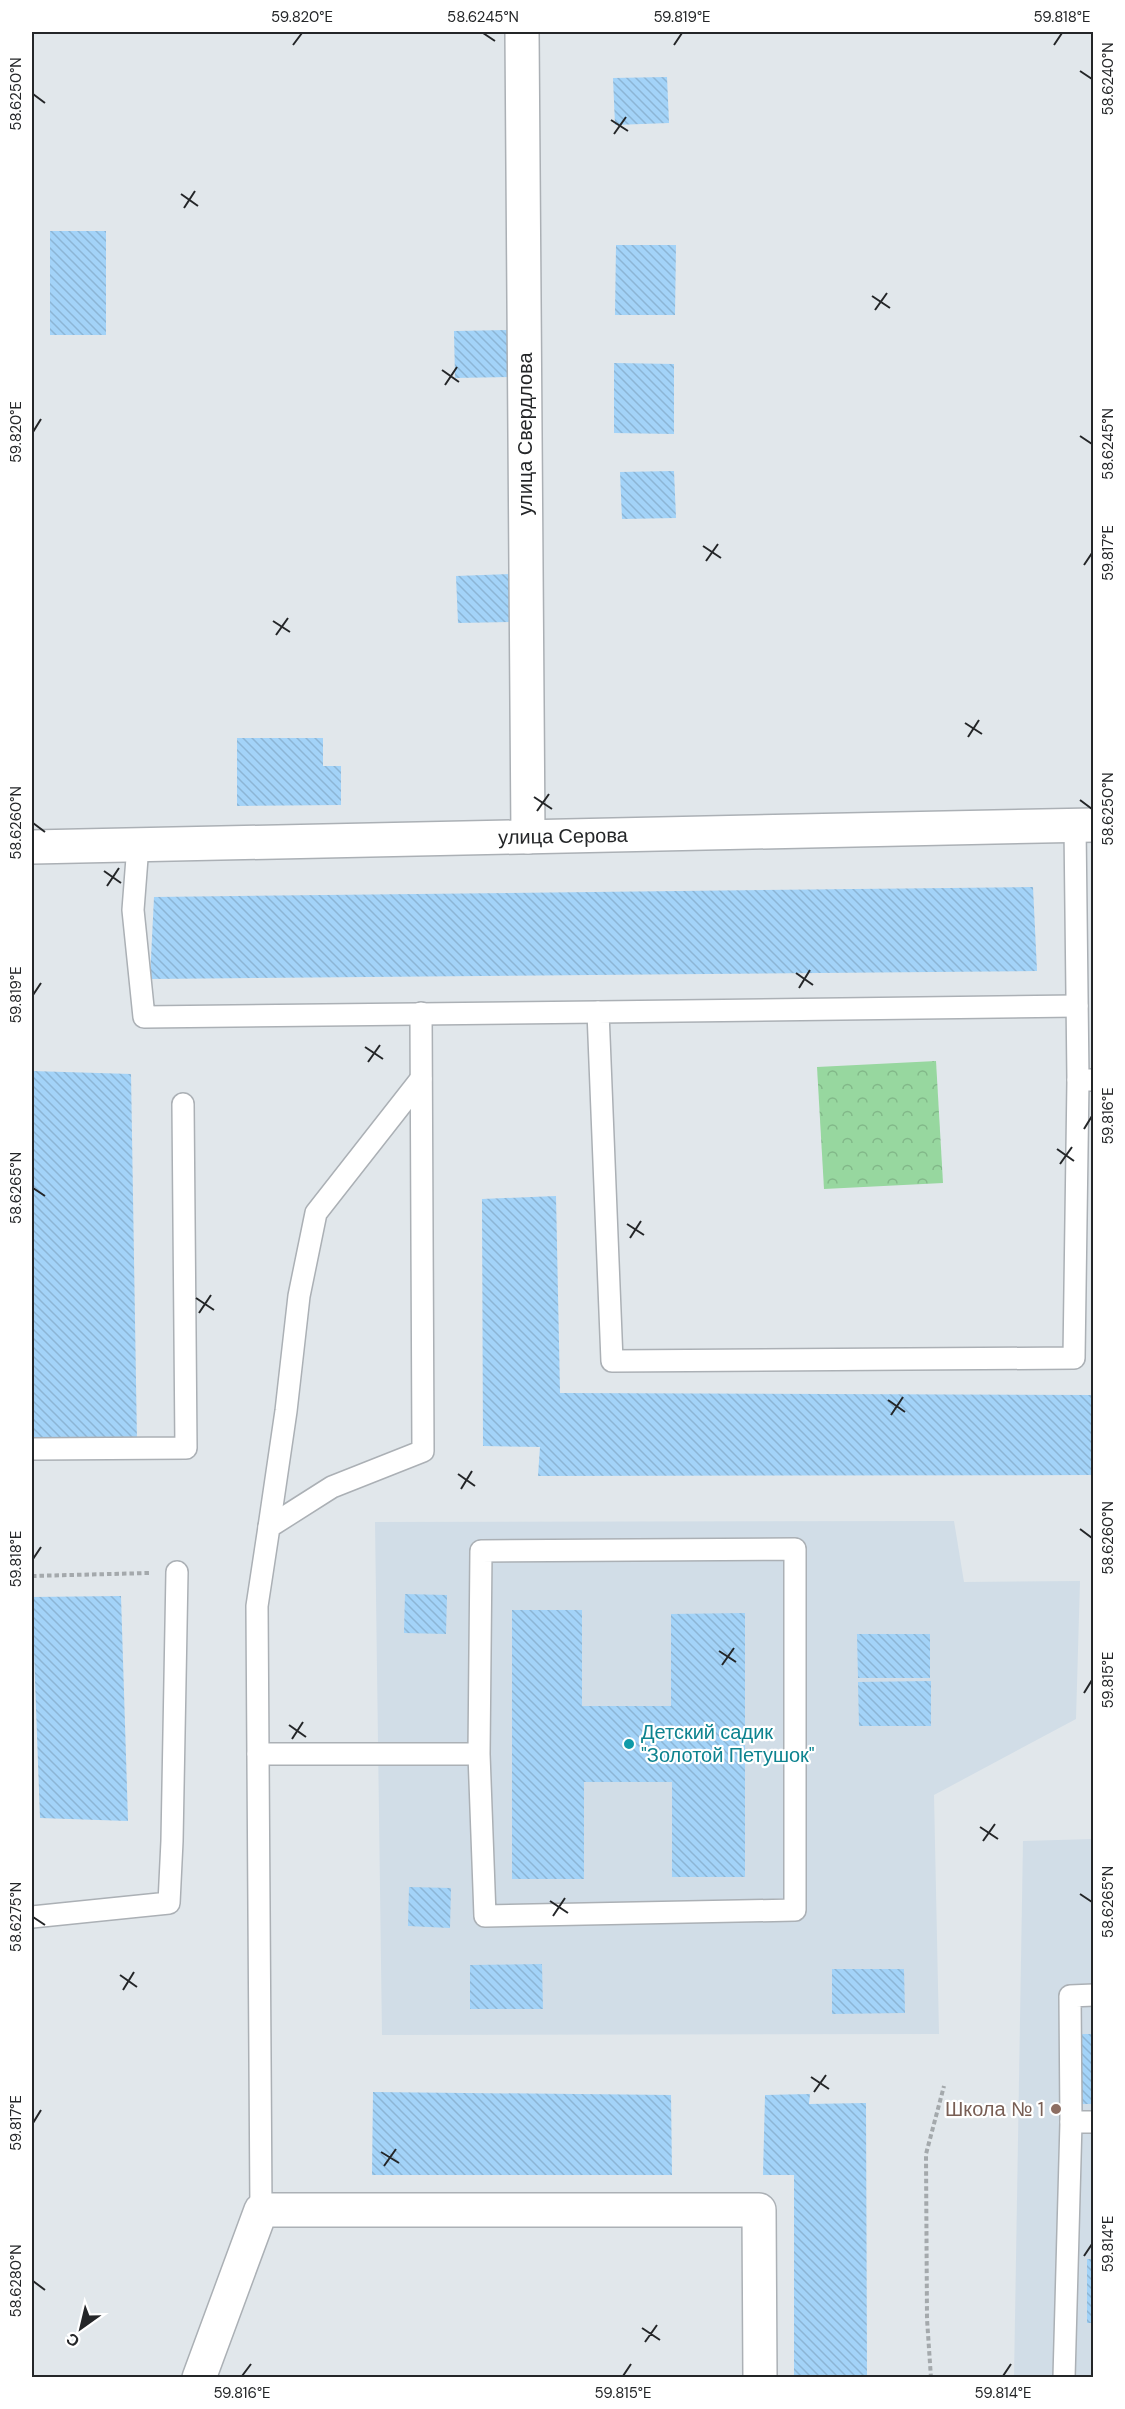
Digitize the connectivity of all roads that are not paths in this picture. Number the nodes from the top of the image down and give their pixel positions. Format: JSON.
{"nodes":[{"id":1,"x":522,"y":32,"type":"edge"},
{"id":2,"x":1084,"y":825,"type":"edge"},
{"id":3,"x":528,"y":837,"type":"junction"},
{"id":4,"x":138,"y":845,"type":"junction"},
{"id":5,"x":32,"y":847,"type":"edge"},
{"id":6,"x":1077,"y":1006,"type":"junction"},
{"id":7,"x":598,"y":1012,"type":"junction"},
{"id":8,"x":421,"y":1013,"type":"junction"},
{"id":9,"x":421,"y":1079,"type":"junction"},
{"id":10,"x":1086,"y":1080,"type":"edge"},
{"id":11,"x":183,"y":1104,"type":"dead end"},
{"id":12,"x":32,"y":1449,"type":"edge"},
{"id":13,"x":269,"y":1527,"type":"junction"},
{"id":14,"x":177,"y":1572,"type":"road end"},
{"id":15,"x":258,"y":1754,"type":"junction"},
{"id":16,"x":479,"y":1754,"type":"junction"},
{"id":17,"x":32,"y":1917,"type":"edge"},
{"id":18,"x":1094,"y":1995,"type":"edge"},
{"id":19,"x":1071,"y":2122,"type":"junction"},
{"id":20,"x":1094,"y":2122,"type":"edge"},
{"id":21,"x":261,"y":2210,"type":"junction"},
{"id":22,"x":200,"y":2378,"type":"edge"},
{"id":23,"x":760,"y":2378,"type":"edge"},
{"id":24,"x":1064,"y":2378,"type":"edge"}],
"edges":[{"from":1,"to":3,"type":"street","name":"улица Свердлова"},
{"from":2,"to":3,"type":"street","name":"улица Серова"},
{"from":2,"to":6,"type":"lane"},
{"from":3,"to":4,"type":"street","name":"улица Серова"},
{"from":4,"to":5,"type":"street","name":"улица Серова"},
{"from":4,"to":8,"type":"lane"},
{"from":6,"to":7,"type":"lane"},
{"from":6,"to":10,"type":"lane"},
{"from":7,"to":8,"type":"lane"},
{"from":7,"to":10,"type":"lane"},
{"from":8,"to":9,"type":"lane"},
{"from":9,"to":13,"type":"lane"},
{"from":9,"to":13,"type":"lane"},
{"from":11,"to":12,"type":"lane"},
{"from":13,"to":15,"type":"lane"},
{"from":14,"to":17,"type":"lane"},
{"from":15,"to":16,"type":"lane"},
{"from":15,"to":21,"type":"lane"},
{"from":16,"to":16,"type":"lane"},
{"from":18,"to":19,"type":"lane"},
{"from":19,"to":20,"type":"lane"},
{"from":19,"to":24,"type":"lane"},
{"from":21,"to":22,"type":"street"},
{"from":21,"to":23,"type":"street"}]}
